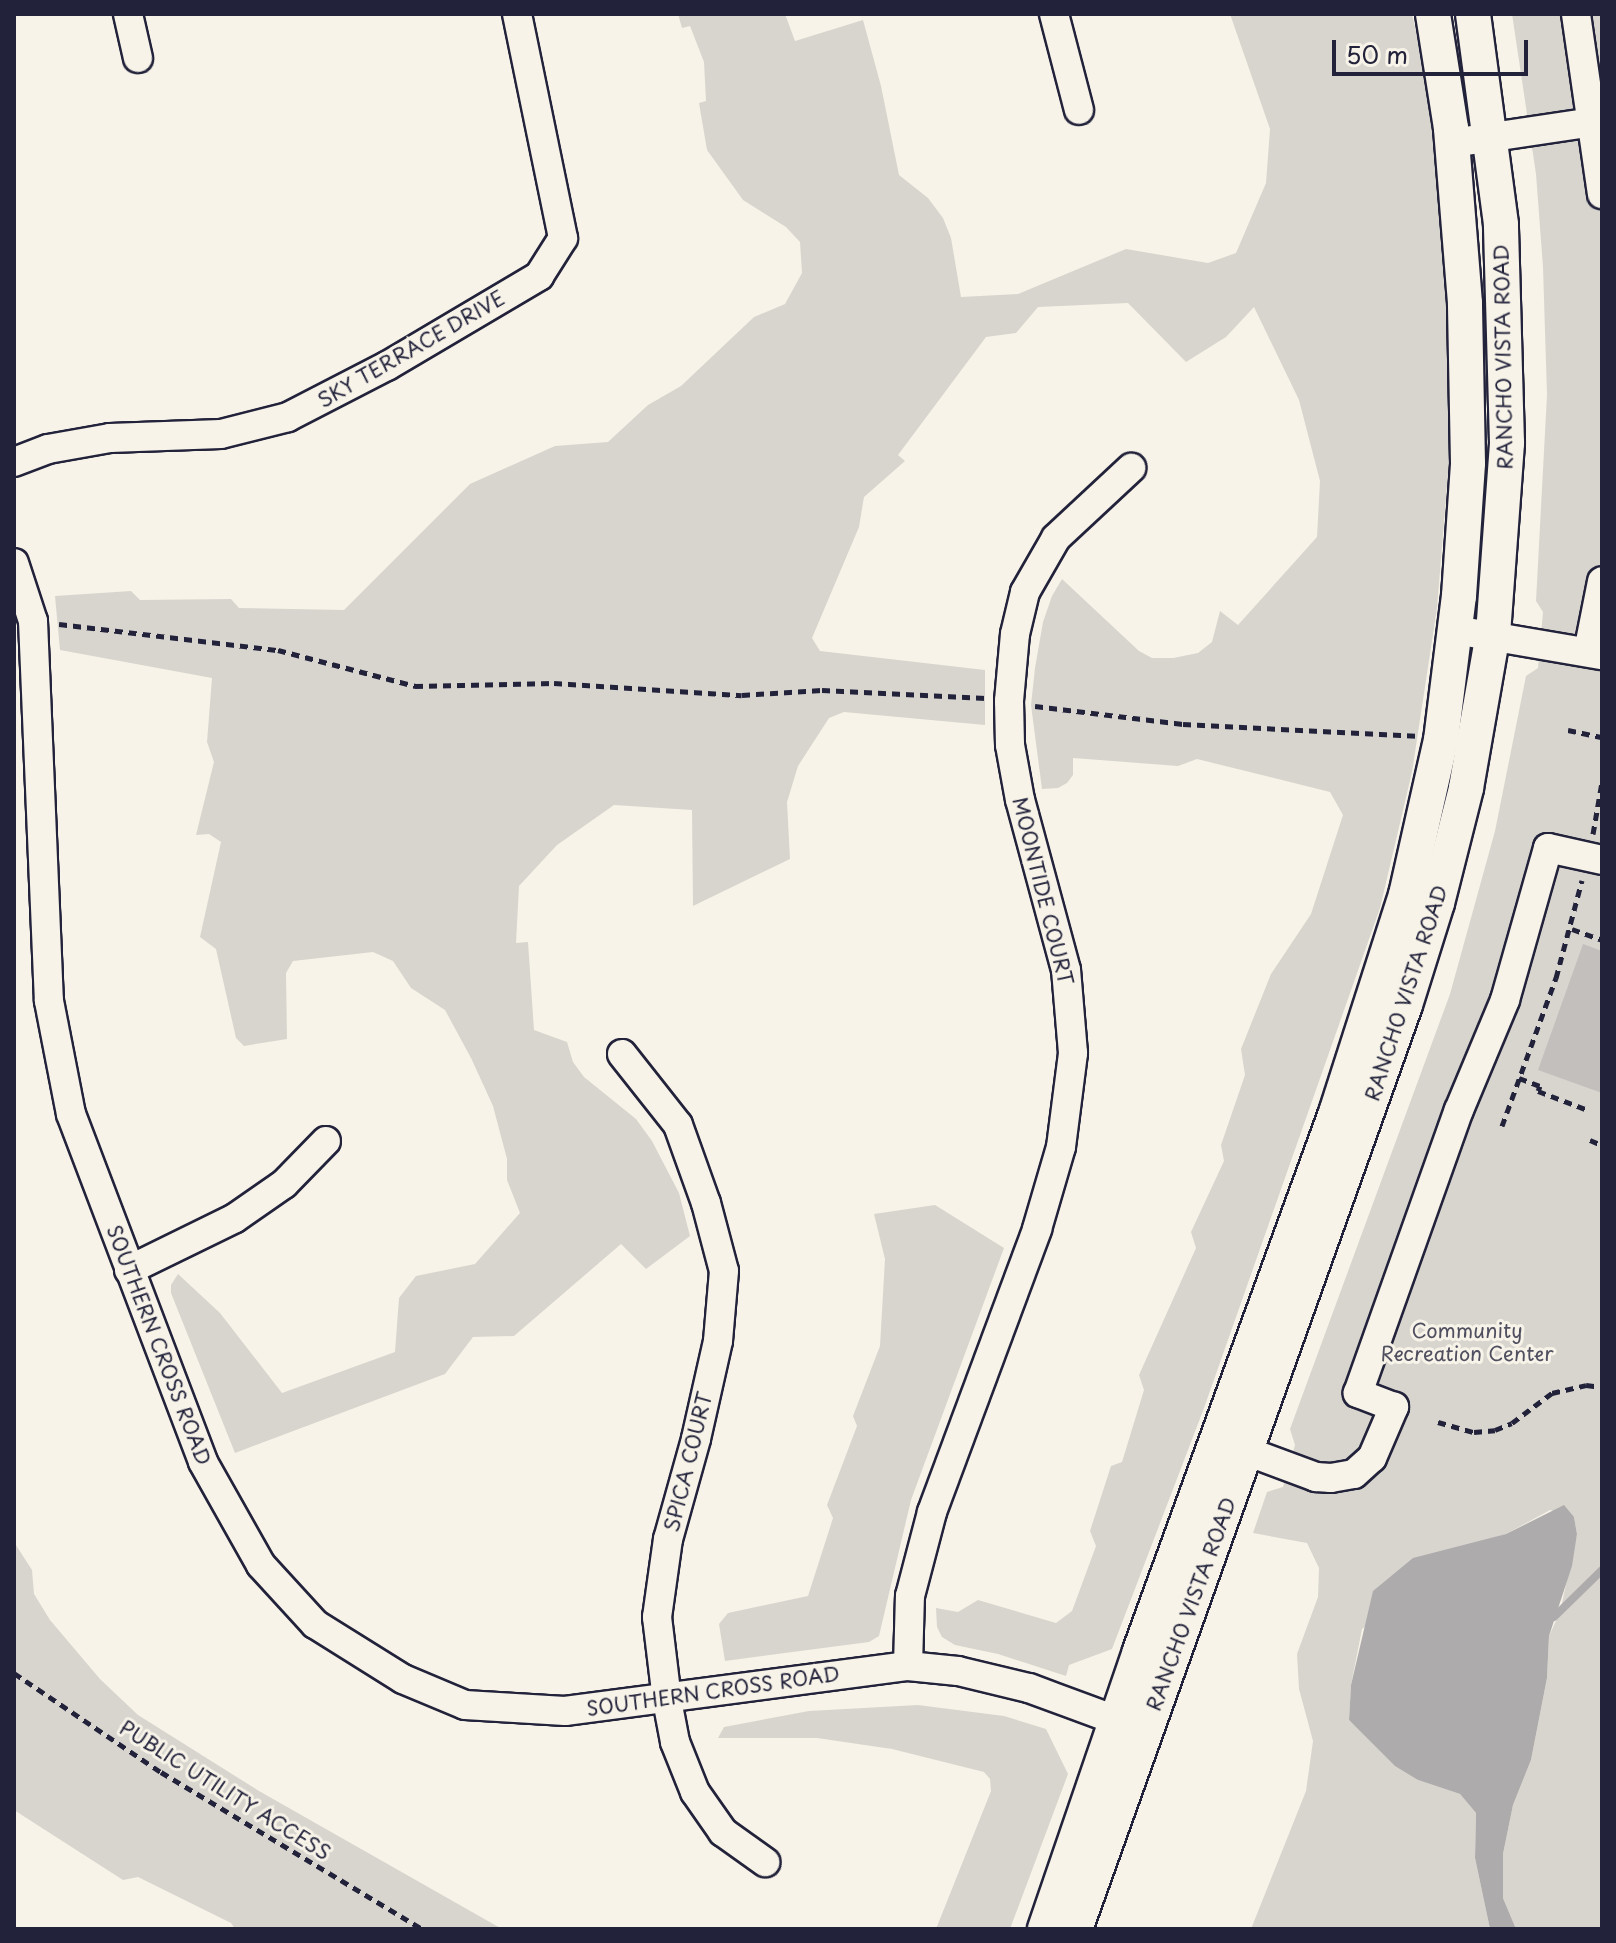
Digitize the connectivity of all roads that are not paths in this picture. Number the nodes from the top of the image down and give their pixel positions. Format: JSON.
{"nodes":[{"id":1,"x":128,"y":14,"type":"edge"},
{"id":2,"x":517,"y":14,"type":"edge"},
{"id":3,"x":1054,"y":14,"type":"edge"},
{"id":4,"x":1433,"y":14,"type":"edge"},
{"id":5,"x":1473,"y":14,"type":"edge"},
{"id":6,"x":1576,"y":14,"type":"edge"},
{"id":7,"x":138,"y":58,"type":"dead end"},
{"id":8,"x":1079,"y":110,"type":"dead end"},
{"id":9,"x":1593,"y":122,"type":"junction"},
{"id":10,"x":1492,"y":137,"type":"junction"},
{"id":11,"x":1452,"y":143,"type":"junction"},
{"id":12,"x":1602,"y":194,"type":"edge"},
{"id":13,"x":14,"y":462,"type":"edge"},
{"id":14,"x":1131,"y":468,"type":"dead end"},
{"id":15,"x":14,"y":563,"type":"edge"},
{"id":16,"x":1602,"y":581,"type":"edge"},
{"id":17,"x":1455,"y":630,"type":"junction"},
{"id":18,"x":1493,"y":634,"type":"junction"},
{"id":19,"x":1595,"y":654,"type":"edge"},
{"id":20,"x":1593,"y":867,"type":"edge"},
{"id":21,"x":622,"y":1054,"type":"dead end"},
{"id":22,"x":326,"y":1141,"type":"dead end"},
{"id":23,"x":129,"y":1270,"type":"junction"},
{"id":24,"x":1246,"y":1451,"type":"junction"},
{"id":25,"x":908,"y":1666,"type":"junction"},
{"id":26,"x":667,"y":1700,"type":"junction"},
{"id":27,"x":1131,"y":1726,"type":"junction"},
{"id":28,"x":765,"y":1862,"type":"dead end"},
{"id":29,"x":1045,"y":1929,"type":"edge"},
{"id":30,"x":1075,"y":1929,"type":"edge"}],
"edges":[{"from":1,"to":7,"type":"street"},
{"from":2,"to":13,"type":"street","name":"SKY TERRACE DRIVE"},
{"from":3,"to":8,"type":"street"},
{"from":4,"to":11,"type":"main road","name":"RANCHO VISTA ROAD"},
{"from":5,"to":10,"type":"main road","name":"RANCHO VISTA ROAD"},
{"from":6,"to":9,"type":"street"},
{"from":9,"to":10,"type":"street"},
{"from":9,"to":12,"type":"street"},
{"from":10,"to":11,"type":"street"},
{"from":10,"to":18,"type":"main road","name":"RANCHO VISTA ROAD"},
{"from":11,"to":17,"type":"main road","name":"RANCHO VISTA ROAD"},
{"from":14,"to":25,"type":"street","name":"MOONTIDE COURT"},
{"from":15,"to":23,"type":"street","name":"SOUTHERN CROSS ROAD"},
{"from":16,"to":19,"type":"street"},
{"from":17,"to":18,"type":"street"},
{"from":17,"to":27,"type":"main road","name":"RANCHO VISTA ROAD"},
{"from":18,"to":19,"type":"street"},
{"from":18,"to":24,"type":"main road","name":"RANCHO VISTA ROAD"},
{"from":20,"to":24,"type":"street"},
{"from":21,"to":26,"type":"street","name":"SPICA COURT"},
{"from":22,"to":23,"type":"street"},
{"from":23,"to":26,"type":"street","name":"SOUTHERN CROSS ROAD"},
{"from":24,"to":27,"type":"main road","name":"RANCHO VISTA ROAD"},
{"from":25,"to":26,"type":"street","name":"SOUTHERN CROSS ROAD"},
{"from":25,"to":27,"type":"street","name":"SOUTHERN CROSS ROAD"},
{"from":26,"to":28,"type":"street","name":"SPICA COURT"},
{"from":27,"to":29,"type":"main road","name":"RANCHO VISTA ROAD"},
{"from":27,"to":30,"type":"main road","name":"RANCHO VISTA ROAD"}]}
